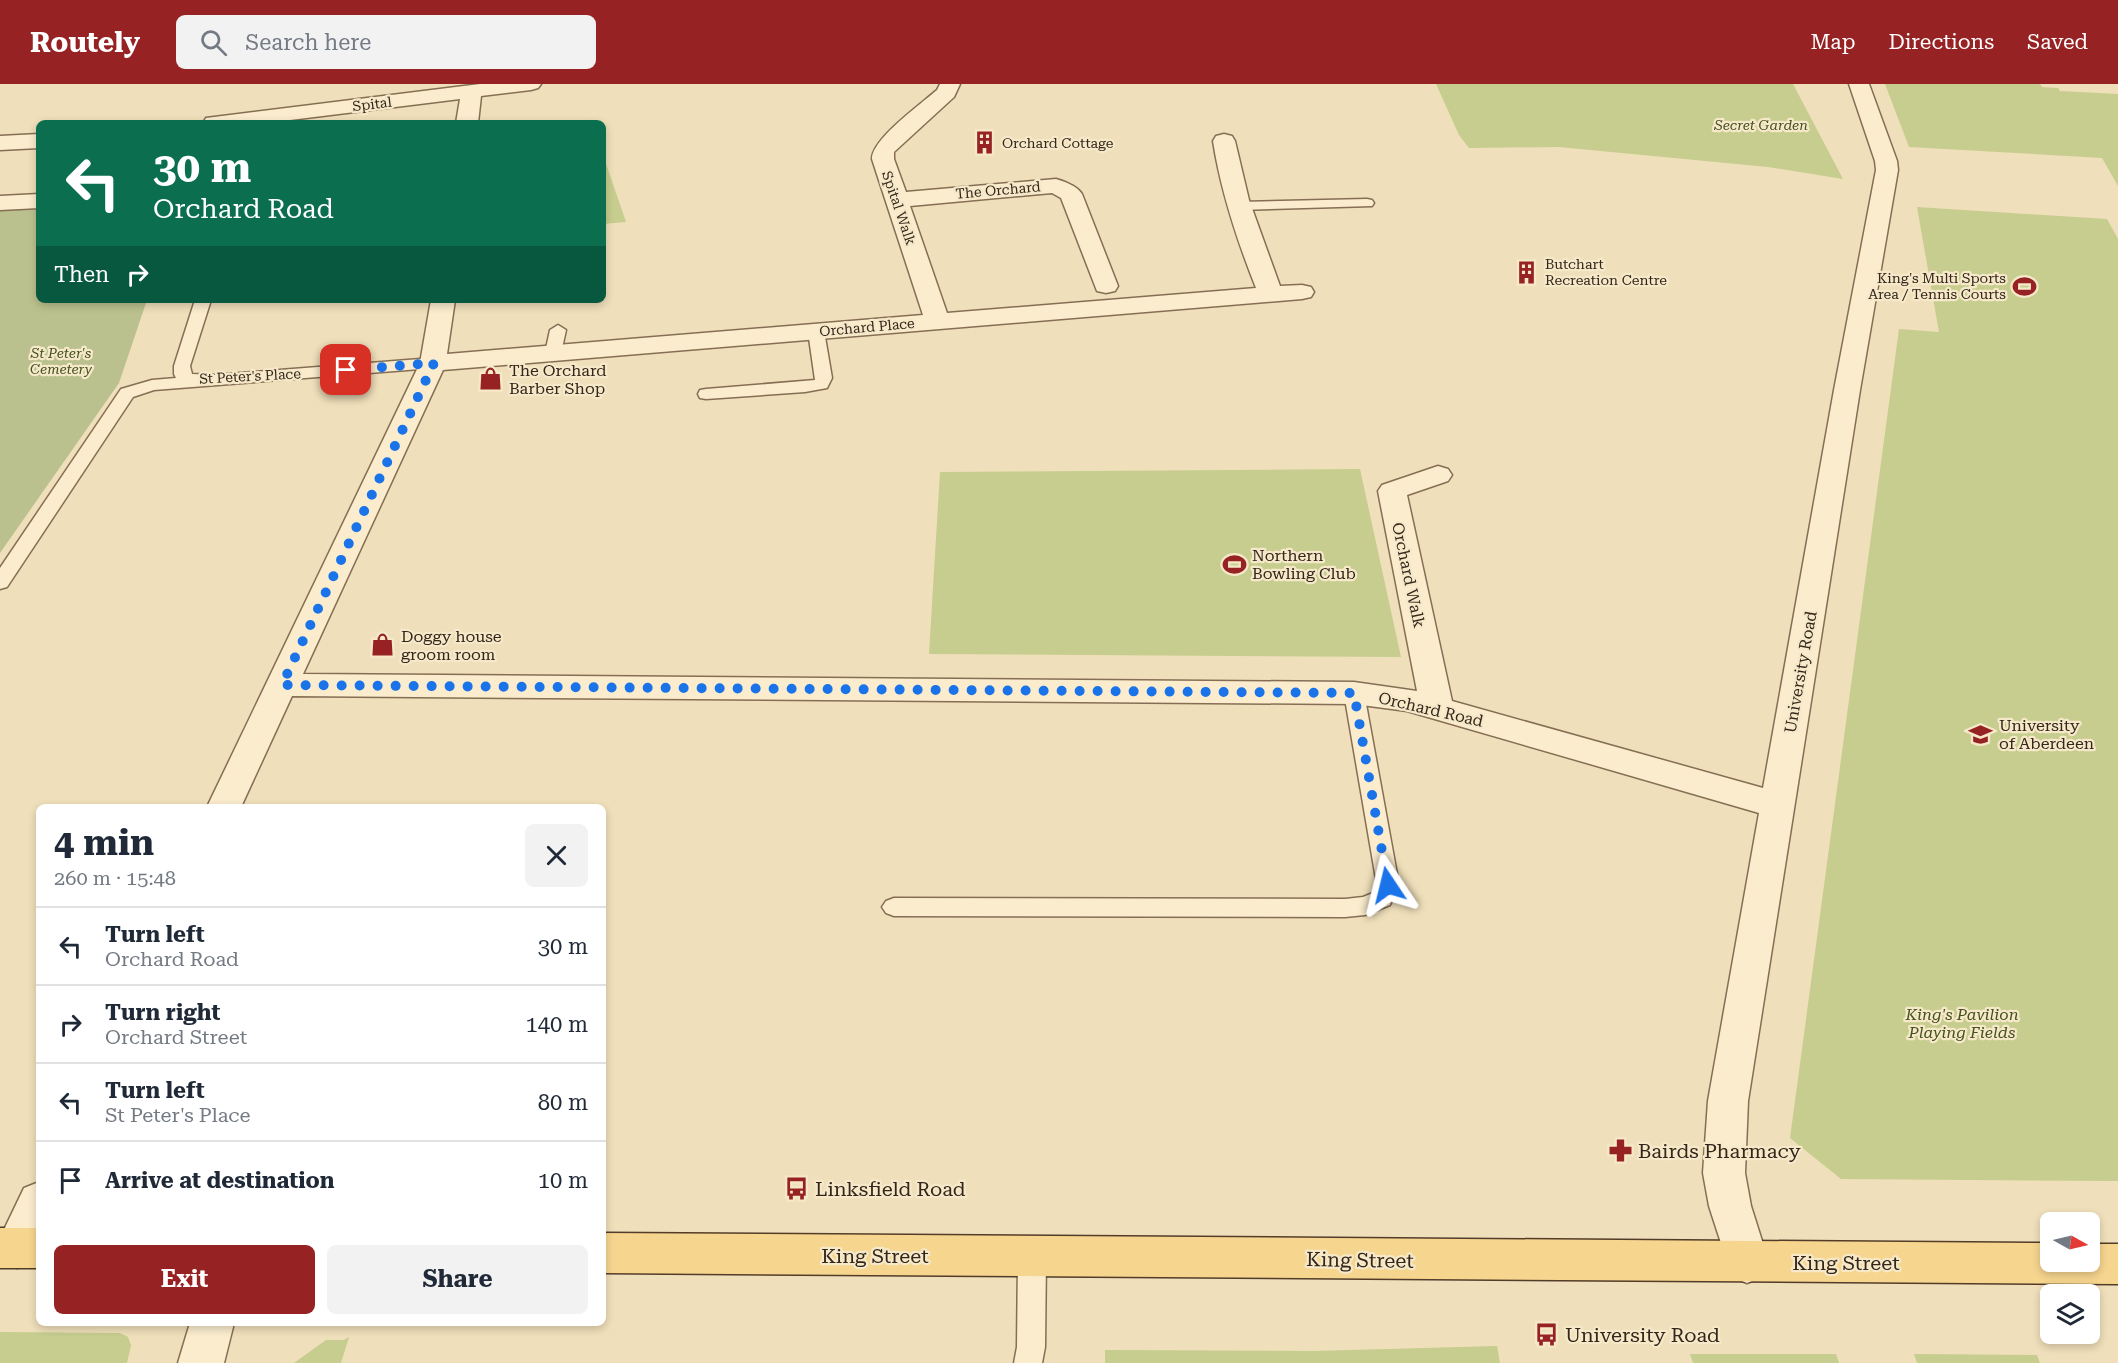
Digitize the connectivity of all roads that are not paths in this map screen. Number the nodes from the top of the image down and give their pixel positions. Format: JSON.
{"nodes":[{"id":1,"x":531,"y":84,"type":"edge"},
{"id":2,"x":951,"y":84,"type":"edge"},
{"id":3,"x":1859,"y":84,"type":"edge"},
{"id":4,"x":499,"y":86,"type":"edge"},
{"id":5,"x":471,"y":92,"type":"junction"},
{"id":6,"x":239,"y":120,"type":"edge"},
{"id":7,"x":467,"y":120,"type":"edge"},
{"id":8,"x":36,"y":141,"type":"edge"},
{"id":9,"x":1224,"y":141,"type":"dead end"},
{"id":10,"x":0,"y":143,"type":"edge"},
{"id":11,"x":897,"y":200,"type":"junction"},
{"id":12,"x":36,"y":201,"type":"edge"},
{"id":13,"x":0,"y":203,"type":"edge"},
{"id":14,"x":1366,"y":203,"type":"dead end"},
{"id":15,"x":1239,"y":206,"type":"junction"},
{"id":16,"x":1106,"y":285,"type":"dead end"},
{"id":17,"x":1302,"y":292,"type":"dead end"},
{"id":18,"x":1271,"y":294,"type":"junction"},
{"id":19,"x":202,"y":303,"type":"edge"},
{"id":20,"x":443,"y":303,"type":"edge"},
{"id":21,"x":937,"y":321,"type":"junction"},
{"id":22,"x":816,"y":331,"type":"junction"},
{"id":23,"x":434,"y":363,"type":"junction"},
{"id":24,"x":201,"y":381,"type":"junction"},
{"id":25,"x":706,"y":394,"type":"dead end"},
{"id":26,"x":1438,"y":475,"type":"dead end"},
{"id":27,"x":0,"y":583,"type":"edge"},
{"id":28,"x":282,"y":685,"type":"junction"},
{"id":29,"x":1354,"y":693,"type":"junction"},
{"id":30,"x":1437,"y":708,"type":"junction"},
{"id":31,"x":226,"y":804,"type":"edge"},
{"id":32,"x":1777,"y":805,"type":"junction"},
{"id":33,"x":894,"y":907,"type":"dead end"},
{"id":34,"x":36,"y":1208,"type":"edge"},
{"id":35,"x":19,"y":1248,"type":"edge"},
{"id":36,"x":606,"y":1253,"type":"edge"},
{"id":37,"x":1032,"y":1257,"type":"junction"},
{"id":38,"x":1746,"y":1263,"type":"junction"},
{"id":39,"x":2118,"y":1264,"type":"edge"},
{"id":40,"x":211,"y":1326,"type":"edge"},
{"id":41,"x":201,"y":1363,"type":"edge"},
{"id":42,"x":1028,"y":1363,"type":"edge"}],
"edges":[{"from":1,"to":4,"type":"street","name":"Spital"},
{"from":2,"to":11,"type":"street","name":"Spital Walk"},
{"from":3,"to":32,"type":"street","name":"University Road"},
{"from":4,"to":5,"type":"street","name":"Spital"},
{"from":5,"to":6,"type":"street","name":"Spital"},
{"from":5,"to":7,"type":"street"},
{"from":8,"to":10,"type":"street"},
{"from":9,"to":15,"type":"street"},
{"from":11,"to":16,"type":"street","name":"The Orchard"},
{"from":11,"to":21,"type":"street","name":"Spital Walk"},
{"from":12,"to":13,"type":"street"},
{"from":14,"to":15,"type":"lane"},
{"from":15,"to":18,"type":"street"},
{"from":17,"to":18,"type":"street","name":"Orchard Place"},
{"from":18,"to":21,"type":"street","name":"Orchard Place"},
{"from":19,"to":24,"type":"lane","name":"St Peter's Place"},
{"from":20,"to":23,"type":"street"},
{"from":21,"to":22,"type":"street","name":"Orchard Place"},
{"from":22,"to":23,"type":"street","name":"Orchard Place"},
{"from":22,"to":25,"type":"lane"},
{"from":23,"to":24,"type":"lane","name":"St Peter's Place"},
{"from":23,"to":28,"type":"street"},
{"from":24,"to":27,"type":"lane"},
{"from":26,"to":30,"type":"street","name":"Orchard Walk"},
{"from":28,"to":29,"type":"street","name":"Orchard Road"},
{"from":28,"to":31,"type":"street"},
{"from":29,"to":30,"type":"street","name":"Orchard Road"},
{"from":29,"to":33,"type":"lane"},
{"from":30,"to":32,"type":"street","name":"Orchard Road"},
{"from":32,"to":38,"type":"street","name":"University Road"},
{"from":34,"to":35,"type":"street"},
{"from":36,"to":37,"type":"main road","name":"King Street"},
{"from":37,"to":38,"type":"main road","name":"King Street"},
{"from":37,"to":42,"type":"lane"},
{"from":38,"to":39,"type":"main road","name":"King Street"},
{"from":40,"to":41,"type":"street"}]}
